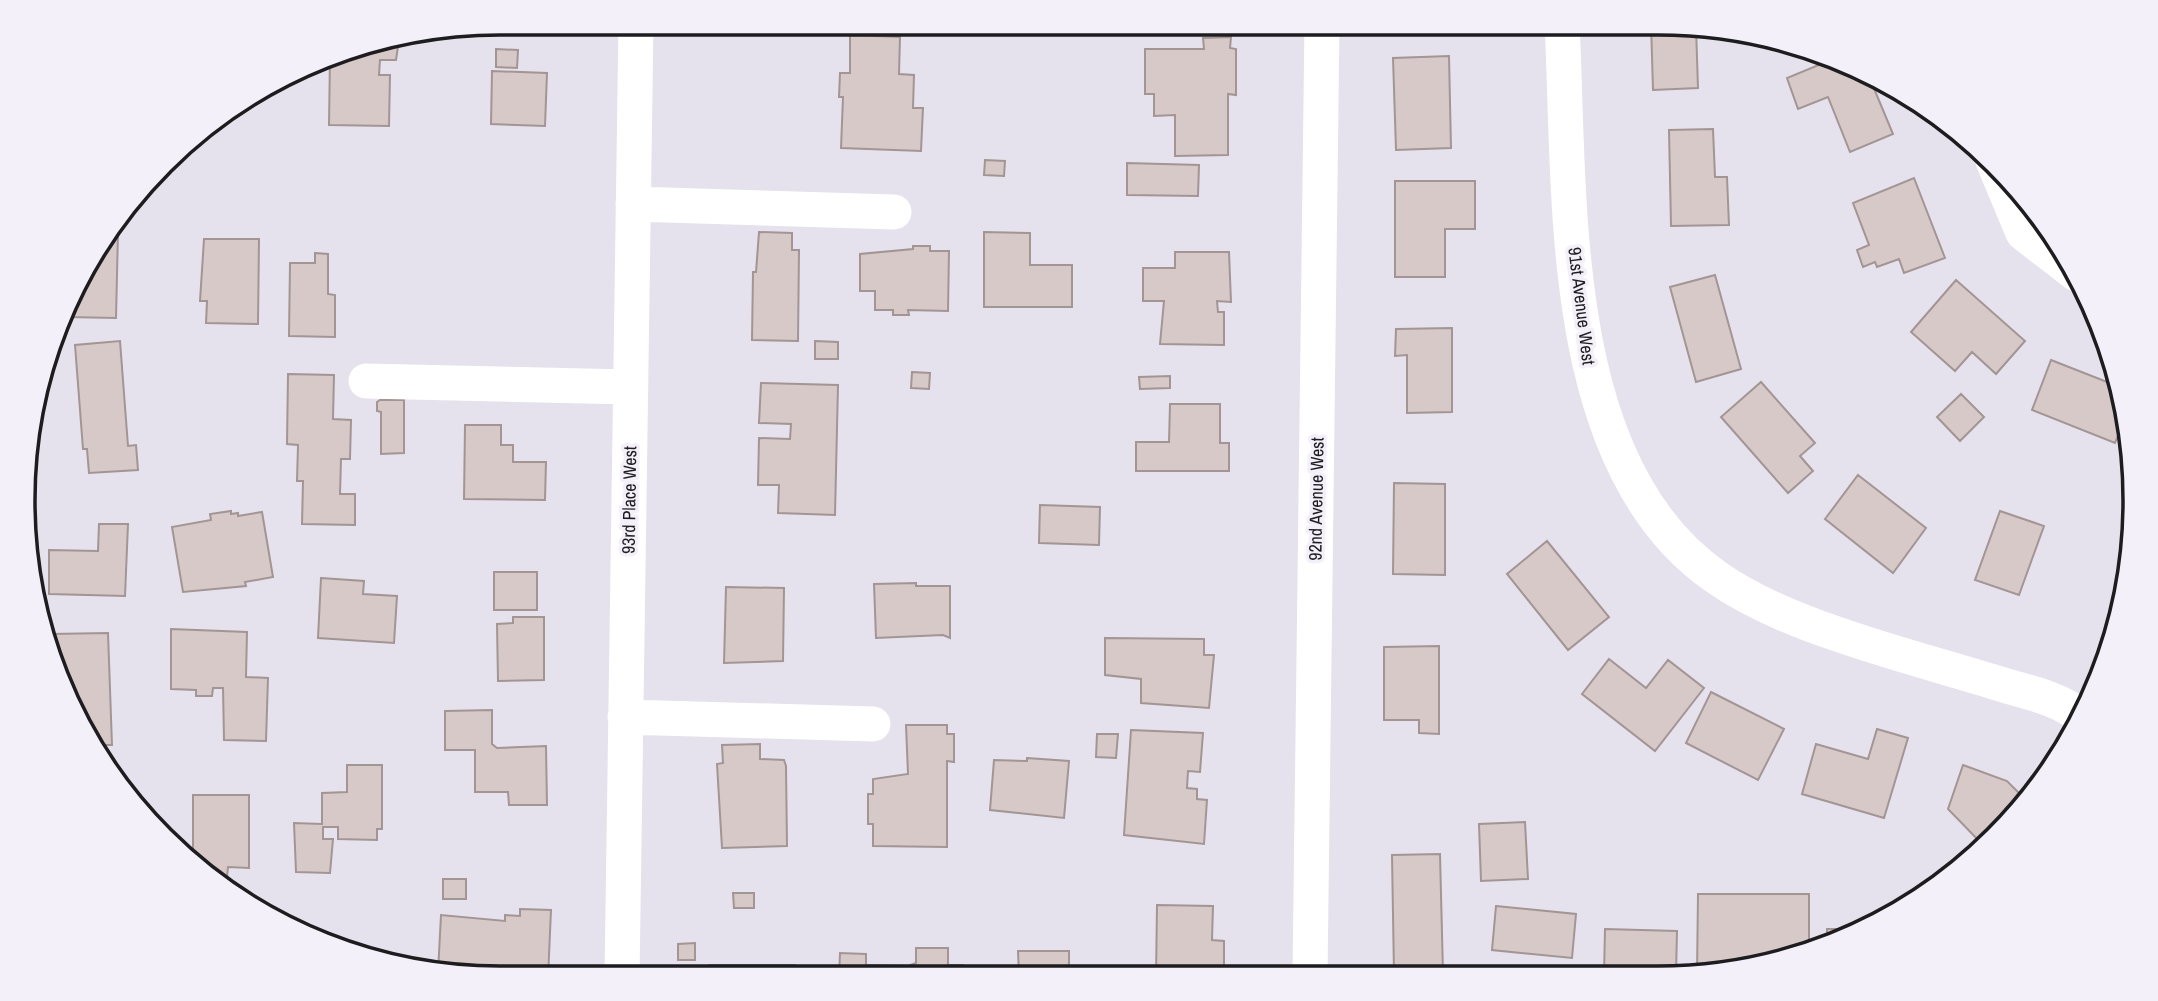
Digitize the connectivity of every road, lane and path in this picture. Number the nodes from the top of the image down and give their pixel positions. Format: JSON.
{"nodes":[{"id":1,"x":636,"y":35,"type":"edge"},
{"id":2,"x":1322,"y":35,"type":"edge"},
{"id":3,"x":1563,"y":35,"type":"edge"},
{"id":4,"x":2007,"y":194,"type":"edge"},
{"id":5,"x":633,"y":204,"type":"junction"},
{"id":6,"x":894,"y":212,"type":"dead end"},
{"id":7,"x":2054,"y":257,"type":"edge"},
{"id":8,"x":366,"y":381,"type":"dead end"},
{"id":9,"x":630,"y":387,"type":"junction"},
{"id":10,"x":2072,"y":712,"type":"edge"},
{"id":11,"x":625,"y":717,"type":"junction"},
{"id":12,"x":873,"y":724,"type":"dead end"},
{"id":13,"x":622,"y":966,"type":"edge"},
{"id":14,"x":1310,"y":966,"type":"edge"}],
"edges":[{"from":1,"to":5,"type":"street","name":"93rd Place West"},
{"from":2,"to":14,"type":"street","name":"92nd Avenue West"},
{"from":3,"to":10,"type":"street","name":"91st Avenue West"},
{"from":4,"to":7,"type":"street"},
{"from":5,"to":6,"type":"street"},
{"from":5,"to":9,"type":"street","name":"93rd Place West"},
{"from":8,"to":9,"type":"street"},
{"from":9,"to":11,"type":"street","name":"93rd Place West"},
{"from":11,"to":12,"type":"street"},
{"from":11,"to":13,"type":"street","name":"93rd Place West"}]}
